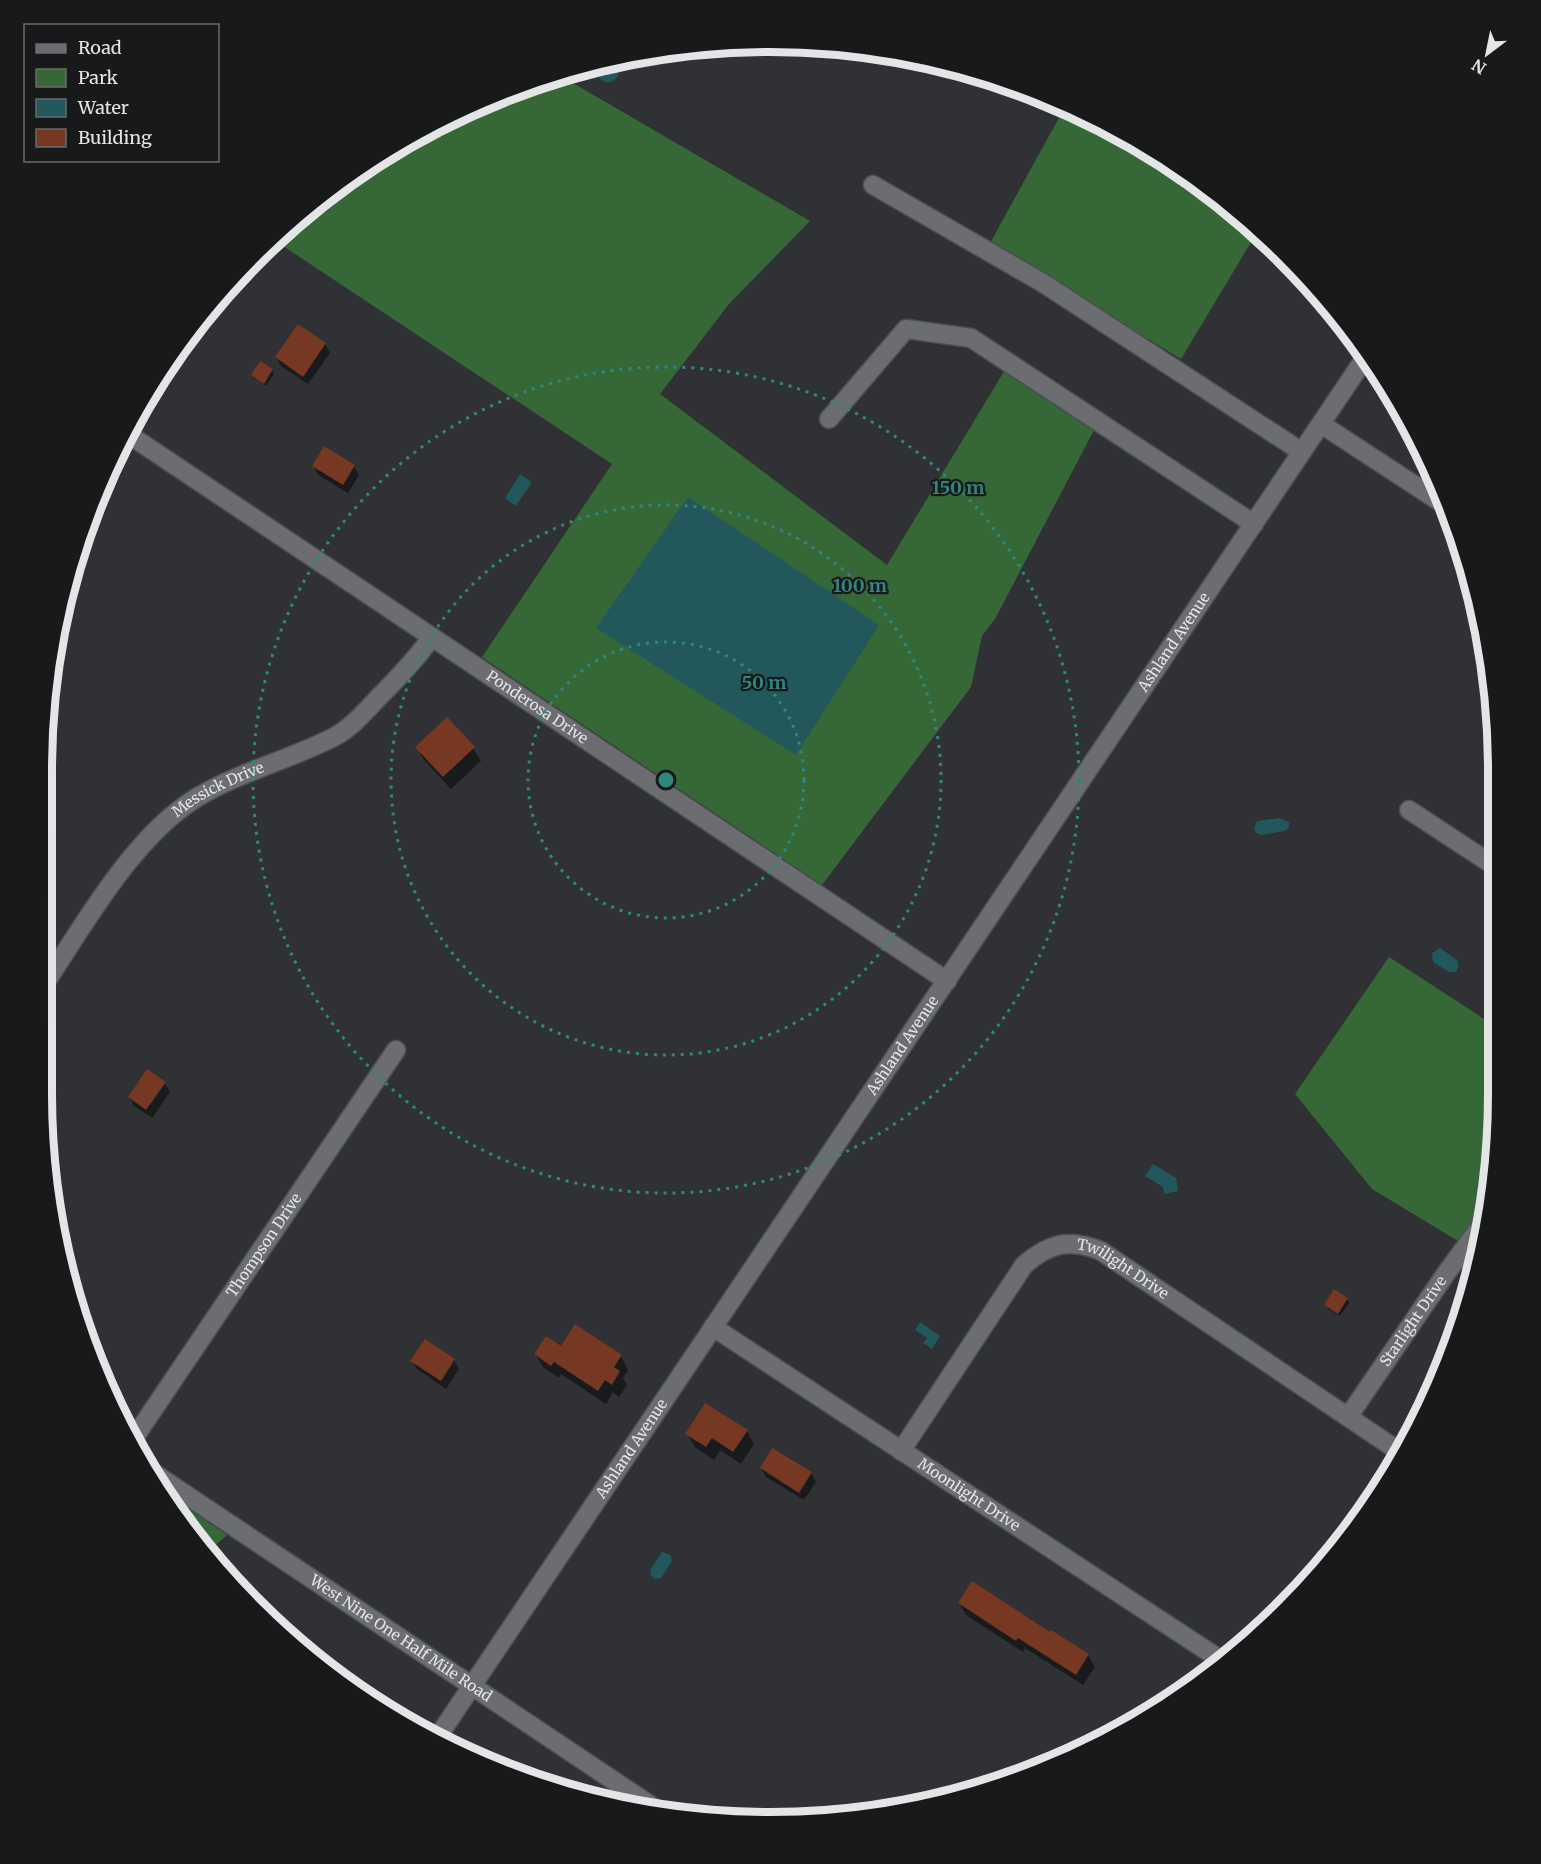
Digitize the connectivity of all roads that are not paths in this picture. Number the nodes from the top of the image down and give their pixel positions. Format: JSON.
{"nodes":[{"id":1,"x":873,"y":185,"type":"dead end"},
{"id":2,"x":1361,"y":364,"type":"edge"},
{"id":3,"x":829,"y":419,"type":"dead end"},
{"id":4,"x":1321,"y":424,"type":"junction"},
{"id":5,"x":135,"y":438,"type":"edge"},
{"id":6,"x":1302,"y":452,"type":"junction"},
{"id":7,"x":1435,"y":498,"type":"edge"},
{"id":8,"x":1254,"y":524,"type":"junction"},
{"id":9,"x":432,"y":637,"type":"junction"},
{"id":10,"x":1409,"y":810,"type":"dead end"},
{"id":11,"x":1488,"y":862,"type":"edge"},
{"id":12,"x":52,"y":973,"type":"edge"},
{"id":13,"x":947,"y":981,"type":"junction"},
{"id":14,"x":396,"y":1050,"type":"dead end"},
{"id":15,"x":1475,"y":1234,"type":"edge"},
{"id":16,"x":713,"y":1327,"type":"junction"},
{"id":17,"x":1348,"y":1417,"type":"junction"},
{"id":18,"x":138,"y":1432,"type":"edge"},
{"id":19,"x":1394,"y":1448,"type":"edge"},
{"id":20,"x":901,"y":1451,"type":"junction"},
{"id":21,"x":168,"y":1483,"type":"edge"},
{"id":22,"x":1216,"y":1657,"type":"edge"},
{"id":23,"x":472,"y":1687,"type":"junction"},
{"id":24,"x":442,"y":1731,"type":"edge"},
{"id":25,"x":642,"y":1800,"type":"edge"}],
"edges":[{"from":1,"to":6,"type":"street"},
{"from":2,"to":4,"type":"street","name":"Ashland Avenue"},
{"from":3,"to":8,"type":"street"},
{"from":4,"to":6,"type":"street","name":"Ashland Avenue"},
{"from":4,"to":7,"type":"street"},
{"from":5,"to":9,"type":"street","name":"Ponderosa Drive"},
{"from":6,"to":8,"type":"street","name":"Ashland Avenue"},
{"from":8,"to":13,"type":"street","name":"Ashland Avenue"},
{"from":9,"to":12,"type":"street","name":"Messick Drive"},
{"from":9,"to":13,"type":"street","name":"Ponderosa Drive"},
{"from":10,"to":11,"type":"street"},
{"from":13,"to":16,"type":"street","name":"Ashland Avenue"},
{"from":14,"to":18,"type":"street","name":"Thompson Drive"},
{"from":15,"to":17,"type":"street","name":"Starlight Drive"},
{"from":16,"to":20,"type":"street","name":"Moonlight Drive"},
{"from":16,"to":23,"type":"street","name":"Ashland Avenue"},
{"from":17,"to":19,"type":"street","name":"Twilight Drive"},
{"from":17,"to":20,"type":"street","name":"Twilight Drive"},
{"from":20,"to":22,"type":"street","name":"Moonlight Drive"},
{"from":21,"to":23,"type":"street","name":"West Nine One Half Mile Road"},
{"from":23,"to":24,"type":"street","name":"Ashland Avenue"},
{"from":23,"to":25,"type":"street","name":"West Nine One Half Mile Road"}]}
